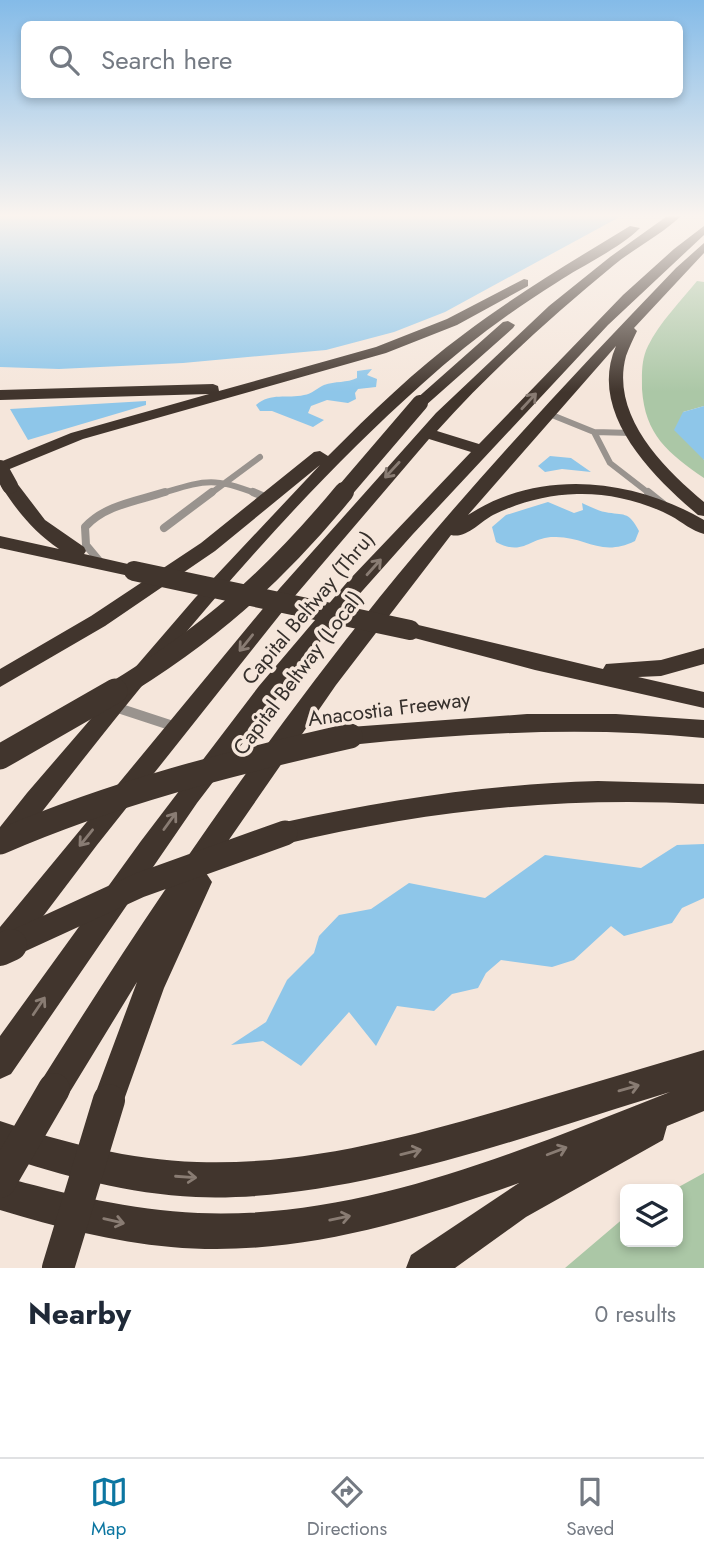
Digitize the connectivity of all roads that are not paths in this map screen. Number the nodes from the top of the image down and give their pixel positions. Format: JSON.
{"nodes":[{"id":1,"x":548,"y":273,"type":"edge"},
{"id":2,"x":564,"y":273,"type":"edge"},
{"id":3,"x":582,"y":273,"type":"edge"},
{"id":4,"x":596,"y":273,"type":"edge"},
{"id":5,"x":654,"y":273,"type":"edge"},
{"id":6,"x":679,"y":273,"type":"edge"},
{"id":7,"x":645,"y":309,"type":"junction"},
{"id":8,"x":466,"y":339,"type":"junction"},
{"id":9,"x":314,"y":370,"type":"junction"},
{"id":10,"x":0,"y":395,"type":"edge"},
{"id":11,"x":547,"y":413,"type":"junction"},
{"id":12,"x":594,"y":432,"type":"junction"},
{"id":13,"x":427,"y":433,"type":"junction"},
{"id":14,"x":632,"y":433,"type":"junction"},
{"id":15,"x":483,"y":450,"type":"junction"},
{"id":16,"x":260,"y":457,"type":"dead end"},
{"id":17,"x":0,"y":468,"type":"edge"},
{"id":18,"x":227,"y":482,"type":"junction"},
{"id":19,"x":269,"y":499,"type":"junction"},
{"id":20,"x":668,"y":507,"type":"junction"},
{"id":21,"x":704,"y":512,"type":"edge"},
{"id":22,"x":164,"y":527,"type":"dead end"},
{"id":23,"x":704,"y":528,"type":"edge"},
{"id":24,"x":0,"y":542,"type":"edge"},
{"id":25,"x":101,"y":563,"type":"junction"},
{"id":26,"x":413,"y":569,"type":"junction"},
{"id":27,"x":504,"y":652,"type":"junction"},
{"id":28,"x":704,"y":656,"type":"edge"},
{"id":29,"x":0,"y":679,"type":"edge"},
{"id":30,"x":704,"y":700,"type":"edge"},
{"id":31,"x":113,"y":706,"type":"junction"},
{"id":32,"x":177,"y":727,"type":"junction"},
{"id":33,"x":704,"y":729,"type":"edge"},
{"id":34,"x":0,"y":757,"type":"edge"},
{"id":35,"x":250,"y":788,"type":"junction"},
{"id":36,"x":704,"y":794,"type":"edge"},
{"id":37,"x":3,"y":842,"type":"edge"},
{"id":38,"x":0,"y":950,"type":"edge"},
{"id":39,"x":0,"y":1063,"type":"edge"},
{"id":40,"x":704,"y":1066,"type":"edge"},
{"id":41,"x":704,"y":1098,"type":"edge"},
{"id":42,"x":0,"y":1138,"type":"edge"},
{"id":43,"x":0,"y":1182,"type":"edge"},
{"id":44,"x":0,"y":1193,"type":"edge"},
{"id":45,"x":58,"y":1268,"type":"edge"},
{"id":46,"x":424,"y":1268,"type":"edge"}],
"edges":[{"from":1,"to":9,"type":"highway"},
{"from":2,"to":8,"type":"highway"},
{"from":3,"to":34,"type":"highway","bridge":true},
{"from":4,"to":13,"type":"highway","name":"Capital Beltway (Thru)"},
{"from":15,"to":5,"type":"highway","name":"Capital Beltway (Thru)","one_way":true},
{"from":6,"to":7,"type":"highway","name":"Capital Beltway (Local)"},
{"from":7,"to":11,"type":"highway","name":"Capital Beltway (Local)"},
{"from":7,"to":14,"type":"highway"},
{"from":8,"to":19,"type":"highway"},
{"from":8,"to":31,"type":"highway"},
{"from":9,"to":10,"type":"highway"},
{"from":9,"to":17,"type":"highway"},
{"from":11,"to":12,"type":"lane"},
{"from":11,"to":26,"type":"highway","name":"Capital Beltway (Local)"},
{"from":12,"to":14,"type":"lane"},
{"from":12,"to":20,"type":"lane"},
{"from":13,"to":15,"type":"highway"},
{"from":13,"to":32,"type":"highway","name":"Capital Beltway (Thru)","one_way":true},
{"from":14,"to":21,"type":"highway"},
{"from":39,"to":15,"type":"highway","name":"Capital Beltway (Thru)","one_way":true},
{"from":16,"to":18,"type":"lane"},
{"from":17,"to":25,"type":"highway","bridge":true},
{"from":18,"to":19,"type":"lane"},
{"from":18,"to":22,"type":"lane"},
{"from":18,"to":25,"type":"lane"},
{"from":19,"to":29,"type":"highway"},
{"from":20,"to":23,"type":"highway"},
{"from":20,"to":26,"type":"highway"},
{"from":24,"to":25,"type":"highway"},
{"from":25,"to":27,"type":"highway","bridge":true},
{"from":26,"to":35,"type":"highway","name":"Capital Beltway (Local)"},
{"from":27,"to":28,"type":"highway"},
{"from":27,"to":30,"type":"highway"},
{"from":31,"to":32,"type":"lane"},
{"from":31,"to":37,"type":"highway"},
{"from":32,"to":38,"type":"highway","name":"Capital Beltway (Thru)","one_way":true},
{"from":33,"to":37,"type":"highway","name":"Anacostia Freeway","bridge":true},
{"from":35,"to":43,"type":"highway","name":"Capital Beltway (Local)","bridge":true},
{"from":35,"to":45,"type":"highway","bridge":true},
{"from":36,"to":38,"type":"highway","bridge":true},
{"from":42,"to":40,"type":"highway","one_way":true},
{"from":44,"to":41,"type":"highway","one_way":true},
{"from":41,"to":46,"type":"highway"}]}
